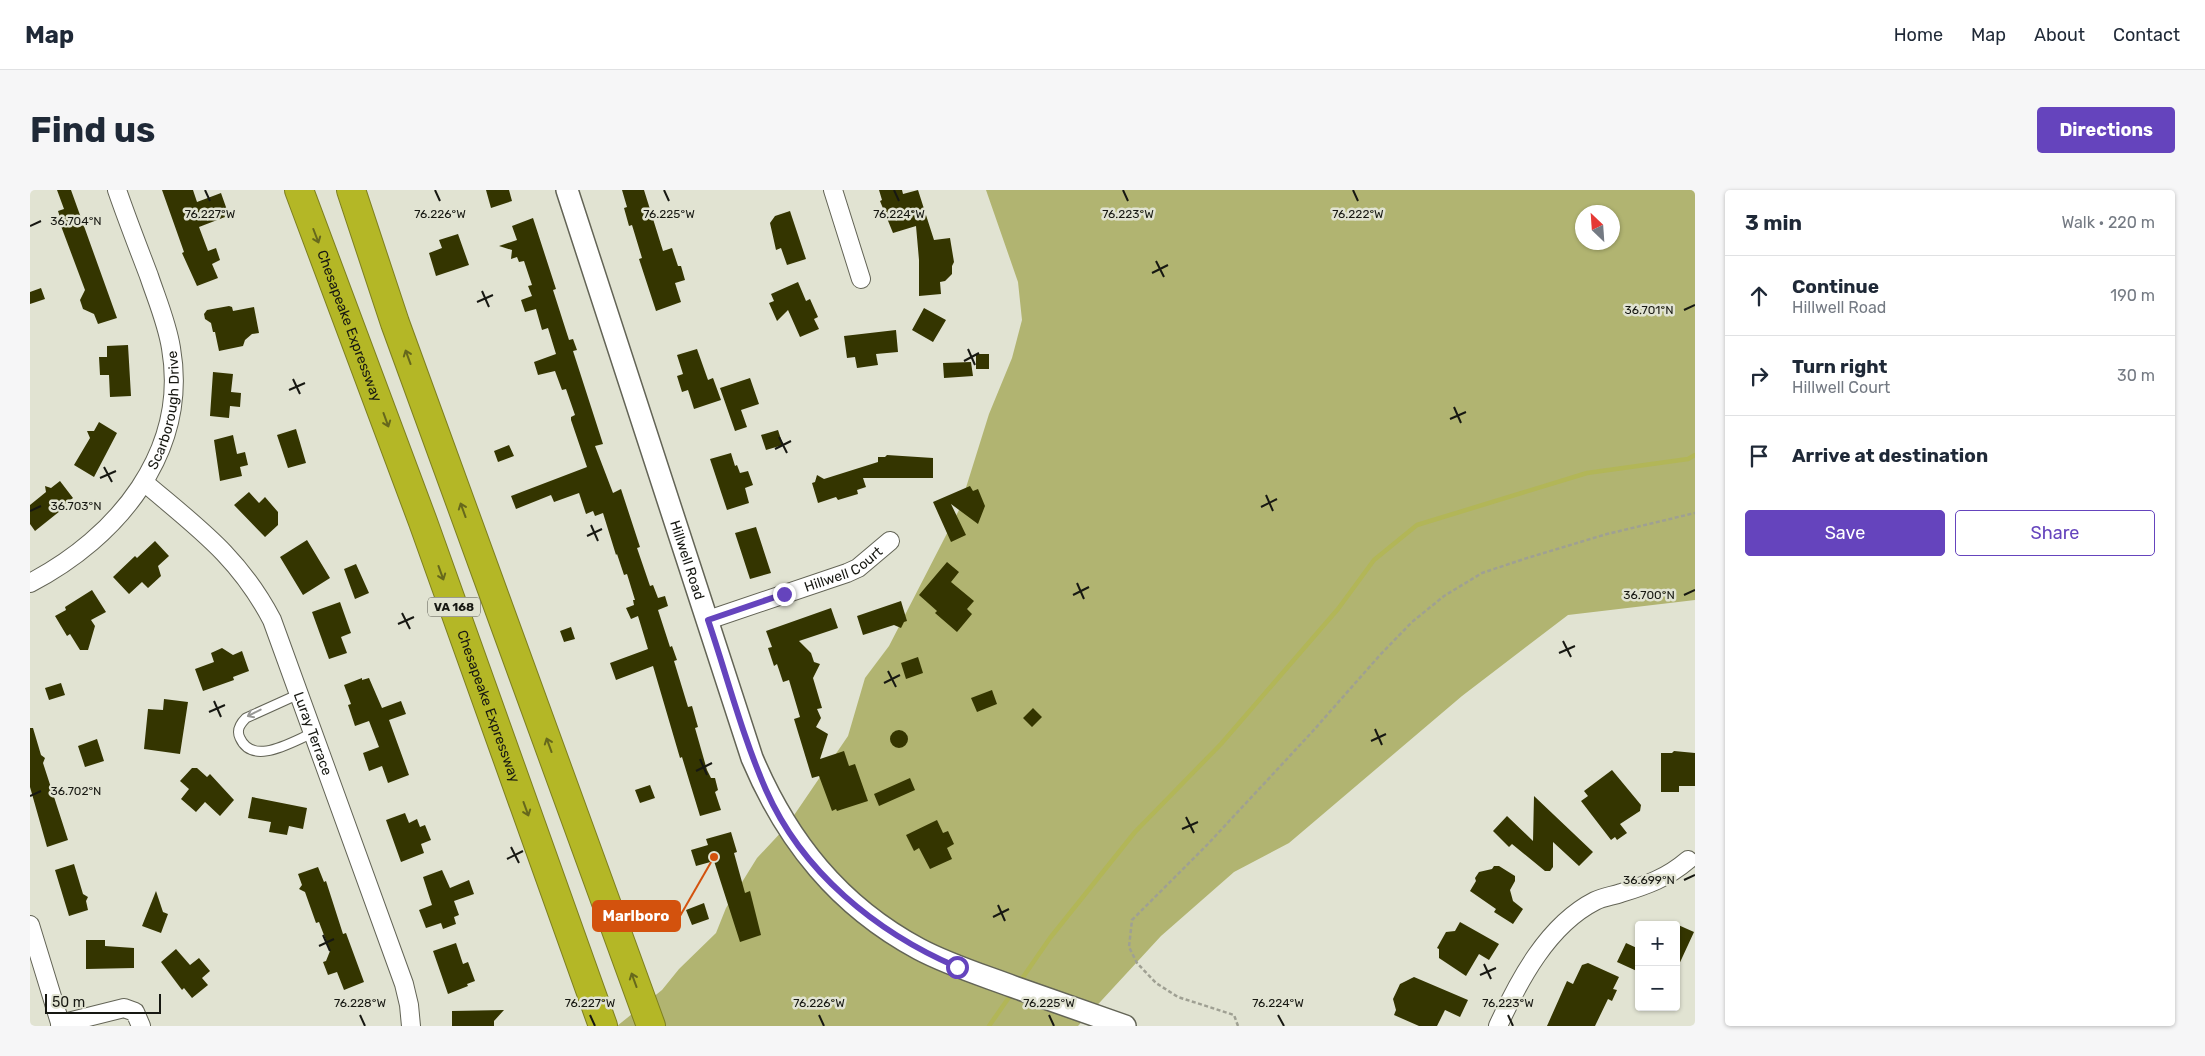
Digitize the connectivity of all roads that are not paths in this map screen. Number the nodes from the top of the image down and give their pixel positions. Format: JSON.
{"nodes":[{"id":1,"x":117,"y":190,"type":"edge"},
{"id":2,"x":299,"y":190,"type":"edge"},
{"id":3,"x":351,"y":190,"type":"edge"},
{"id":4,"x":567,"y":190,"type":"edge"},
{"id":5,"x":833,"y":190,"type":"edge"},
{"id":6,"x":861,"y":279,"type":"dead end"},
{"id":7,"x":145,"y":483,"type":"junction"},
{"id":8,"x":890,"y":541,"type":"dead end"},
{"id":9,"x":30,"y":583,"type":"edge"},
{"id":10,"x":708,"y":620,"type":"junction"},
{"id":11,"x":299,"y":694,"type":"junction"},
{"id":12,"x":314,"y":733,"type":"junction"},
{"id":13,"x":1688,"y":860,"type":"dead end"},
{"id":14,"x":30,"y":925,"type":"edge"},
{"id":15,"x":60,"y":1025,"type":"edge"},
{"id":16,"x":141,"y":1026,"type":"edge"},
{"id":17,"x":411,"y":1026,"type":"edge"},
{"id":18,"x":603,"y":1026,"type":"edge"},
{"id":19,"x":650,"y":1026,"type":"edge"},
{"id":20,"x":1125,"y":1026,"type":"edge"},
{"id":21,"x":1498,"y":1026,"type":"edge"}],
"edges":[{"from":1,"to":7,"type":"street","name":"Scarborough Drive"},
{"from":2,"to":18,"type":"highway","name":"Chesapeake Expressway","number":"VA 168","one_way":true},
{"from":19,"to":3,"type":"highway","number":"VA 168","one_way":true},
{"from":4,"to":10,"type":"street","name":"Hillwell Road"},
{"from":5,"to":6,"type":"street"},
{"from":7,"to":9,"type":"street","name":"Scarborough Drive"},
{"from":7,"to":11,"type":"street","name":"Luray Terrace"},
{"from":8,"to":10,"type":"street","name":"Hillwell Court"},
{"from":10,"to":20,"type":"street","name":"Hillwell Road"},
{"from":11,"to":12,"type":"street","name":"Luray Terrace"},
{"from":11,"to":12,"type":"lane","one_way":true},
{"from":12,"to":17,"type":"street","name":"Luray Terrace"},
{"from":13,"to":21,"type":"street"},
{"from":14,"to":15,"type":"street"},
{"from":15,"to":16,"type":"street"}]}
